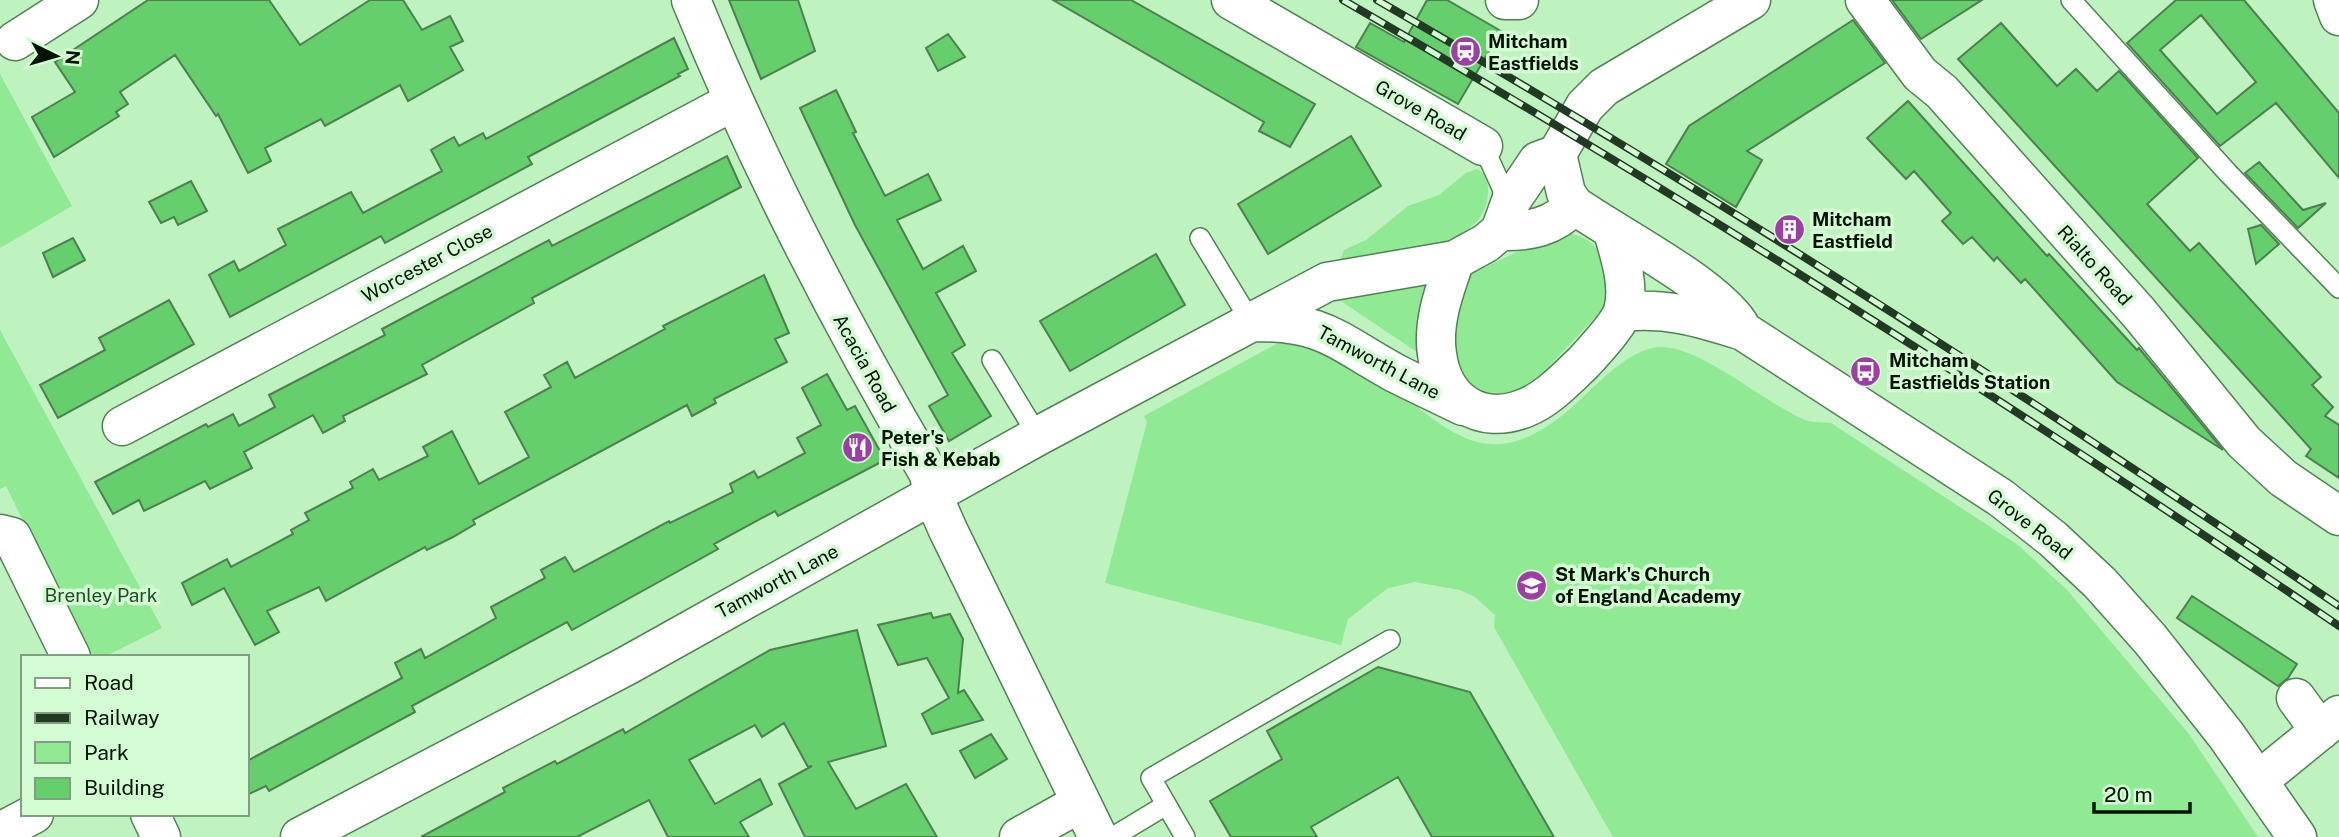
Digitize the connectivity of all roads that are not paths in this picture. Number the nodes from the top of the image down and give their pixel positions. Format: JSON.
{"nodes":[{"id":1,"x":79,"y":0,"type":"edge"},
{"id":2,"x":691,"y":0,"type":"edge"},
{"id":3,"x":1231,"y":0,"type":"edge"},
{"id":4,"x":1505,"y":0,"type":"edge"},
{"id":5,"x":1519,"y":0,"type":"edge"},
{"id":6,"x":1751,"y":0,"type":"edge"},
{"id":7,"x":1865,"y":0,"type":"edge"},
{"id":8,"x":2071,"y":0,"type":"edge"},
{"id":9,"x":2333,"y":0,"type":"edge"},
{"id":10,"x":2339,"y":16,"type":"edge"},
{"id":11,"x":15,"y":41,"type":"dead end"},
{"id":12,"x":732,"y":102,"type":"junction"},
{"id":13,"x":1483,"y":146,"type":"joint"},
{"id":14,"x":1557,"y":154,"type":"junction"},
{"id":15,"x":1574,"y":205,"type":"junction"},
{"id":16,"x":1500,"y":231,"type":"junction"},
{"id":17,"x":1613,"y":232,"type":"junction"},
{"id":18,"x":1200,"y":238,"type":"dead end"},
{"id":19,"x":1455,"y":260,"type":"junction"},
{"id":20,"x":2339,"y":288,"type":"edge"},
{"id":21,"x":1623,"y":312,"type":"junction"},
{"id":22,"x":1251,"y":322,"type":"junction"},
{"id":23,"x":1744,"y":331,"type":"junction"},
{"id":24,"x":992,"y":360,"type":"dead end"},
{"id":25,"x":1464,"y":407,"type":"junction"},
{"id":26,"x":122,"y":426,"type":"dead end"},
{"id":27,"x":1038,"y":436,"type":"junction"},
{"id":28,"x":933,"y":496,"type":"junction"},
{"id":29,"x":2339,"y":516,"type":"edge"},
{"id":30,"x":0,"y":534,"type":"edge"},
{"id":31,"x":1390,"y":640,"type":"dead end"},
{"id":32,"x":70,"y":655,"type":"edge"},
{"id":33,"x":2297,"y":698,"type":"dead end"},
{"id":34,"x":2329,"y":723,"type":"edge"},
{"id":35,"x":2258,"y":781,"type":"junction"},
{"id":36,"x":1080,"y":803,"type":"junction"},
{"id":37,"x":1166,"y":805,"type":"junction"},
{"id":38,"x":30,"y":816,"type":"edge"},
{"id":39,"x":151,"y":816,"type":"edge"},
{"id":40,"x":0,"y":832,"type":"edge"},
{"id":41,"x":161,"y":837,"type":"edge"},
{"id":42,"x":300,"y":837,"type":"edge"},
{"id":43,"x":1019,"y":837,"type":"edge"},
{"id":44,"x":1098,"y":837,"type":"edge"},
{"id":45,"x":1113,"y":837,"type":"edge"},
{"id":46,"x":1185,"y":837,"type":"edge"},
{"id":47,"x":2297,"y":837,"type":"edge"}],
"edges":[{"from":1,"to":11,"type":"street"},
{"from":2,"to":12,"type":"street","name":"Acacia Road"},
{"from":3,"to":13,"type":"street","name":"Grove Road"},
{"from":4,"to":5,"type":"street"},
{"from":6,"to":14,"type":"street"},
{"from":7,"to":29,"type":"street","name":"Rialto Road"},
{"from":8,"to":20,"type":"lane"},
{"from":9,"to":10,"type":"street"},
{"from":12,"to":26,"type":"street","name":"Worcester Close"},
{"from":12,"to":28,"type":"street","name":"Acacia Road"},
{"from":13,"to":16,"type":"lane","name":"Grove Road"},
{"from":14,"to":15,"type":"street"},
{"from":14,"to":16,"type":"street"},
{"from":15,"to":16,"type":"street"},
{"from":15,"to":17,"type":"street"},
{"from":16,"to":19,"type":"street"},
{"from":17,"to":21,"type":"street"},
{"from":17,"to":23,"type":"street","name":"Grove Road"},
{"from":18,"to":22,"type":"lane"},
{"from":19,"to":22,"type":"street","name":"Tamworth Lane"},
{"from":19,"to":25,"type":"street"},
{"from":21,"to":23,"type":"street","name":"Grove Road"},
{"from":21,"to":25,"type":"street"},
{"from":22,"to":25,"type":"street","name":"Tamworth Lane"},
{"from":22,"to":27,"type":"street","name":"Tamworth Lane"},
{"from":23,"to":35,"type":"street","name":"Grove Road"},
{"from":24,"to":27,"type":"lane"},
{"from":27,"to":28,"type":"street","name":"Tamworth Lane"},
{"from":28,"to":36,"type":"street","name":"Acacia Road"},
{"from":28,"to":42,"type":"street","name":"Tamworth Lane"},
{"from":30,"to":32,"type":"street"},
{"from":31,"to":37,"type":"lane"},
{"from":33,"to":34,"type":"street"},
{"from":34,"to":35,"type":"street"},
{"from":35,"to":47,"type":"street","name":"Grove Road"},
{"from":36,"to":43,"type":"street"},
{"from":36,"to":44,"type":"street","name":"Acacia Road"},
{"from":37,"to":45,"type":"lane"},
{"from":37,"to":46,"type":"lane"},
{"from":38,"to":40,"type":"street"},
{"from":39,"to":41,"type":"street"}]}
